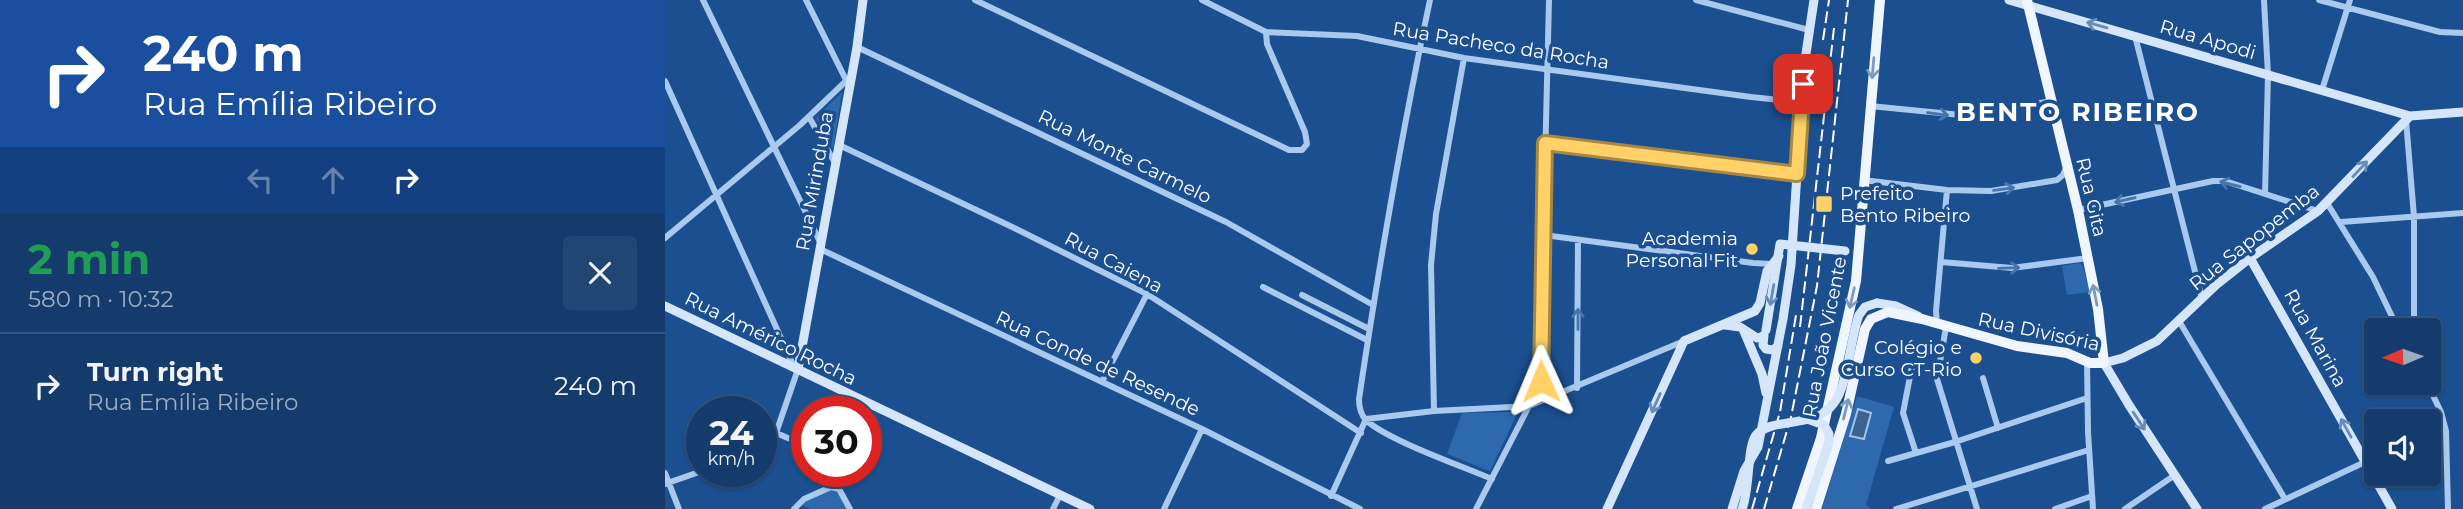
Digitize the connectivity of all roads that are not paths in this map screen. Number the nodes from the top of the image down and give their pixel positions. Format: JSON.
{"nodes":[{"id":1,"x":703,"y":0,"type":"edge"},
{"id":2,"x":806,"y":0,"type":"edge"},
{"id":3,"x":863,"y":0,"type":"edge"},
{"id":4,"x":975,"y":0,"type":"edge"},
{"id":5,"x":1202,"y":0,"type":"edge"},
{"id":6,"x":1430,"y":0,"type":"edge"},
{"id":7,"x":1549,"y":0,"type":"edge"},
{"id":8,"x":1696,"y":0,"type":"edge"},
{"id":9,"x":1814,"y":0,"type":"edge"},
{"id":10,"x":1879,"y":0,"type":"edge"},
{"id":11,"x":2010,"y":0,"type":"edge"},
{"id":12,"x":2264,"y":0,"type":"edge"},
{"id":13,"x":2319,"y":0,"type":"edge"},
{"id":14,"x":1217,"y":3,"type":"edge"},
{"id":15,"x":2028,"y":3,"type":"edge"},
{"id":16,"x":2349,"y":4,"type":"edge"},
{"id":17,"x":1809,"y":30,"type":"junction"},
{"id":18,"x":1266,"y":32,"type":"junction"},
{"id":19,"x":2463,"y":33,"type":"edge"},
{"id":20,"x":2135,"y":36,"type":"junction"},
{"id":21,"x":857,"y":47,"type":"junction"},
{"id":22,"x":1419,"y":50,"type":"junction"},
{"id":23,"x":1464,"y":58,"type":"junction"},
{"id":24,"x":1546,"y":70,"type":"junction"},
{"id":25,"x":2268,"y":75,"type":"junction"},
{"id":26,"x":665,"y":81,"type":"edge"},
{"id":27,"x":848,"y":84,"type":"junction"},
{"id":28,"x":2322,"y":90,"type":"junction"},
{"id":29,"x":2051,"y":101,"type":"junction"},
{"id":30,"x":1801,"y":102,"type":"junction"},
{"id":31,"x":1870,"y":106,"type":"junction"},
{"id":32,"x":2398,"y":112,"type":"junction"},
{"id":33,"x":2463,"y":112,"type":"edge"},
{"id":34,"x":809,"y":117,"type":"junction"},
{"id":35,"x":2408,"y":118,"type":"junction"},
{"id":36,"x":2396,"y":130,"type":"junction"},
{"id":37,"x":1545,"y":143,"type":"junction"},
{"id":38,"x":839,"y":145,"type":"junction"},
{"id":39,"x":775,"y":146,"type":"junction"},
{"id":40,"x":835,"y":163,"type":"junction"},
{"id":41,"x":2067,"y":165,"type":"junction"},
{"id":42,"x":1797,"y":174,"type":"junction"},
{"id":43,"x":1863,"y":180,"type":"junction"},
{"id":44,"x":2172,"y":189,"type":"junction"},
{"id":45,"x":1947,"y":190,"type":"junction"},
{"id":46,"x":717,"y":193,"type":"junction"},
{"id":47,"x":2265,"y":194,"type":"junction"},
{"id":48,"x":2327,"y":204,"type":"junction"},
{"id":49,"x":2078,"y":210,"type":"junction"},
{"id":50,"x":2318,"y":211,"type":"junction"},
{"id":51,"x":2463,"y":213,"type":"edge"},
{"id":52,"x":2414,"y":217,"type":"junction"},
{"id":53,"x":2341,"y":222,"type":"junction"},
{"id":54,"x":1792,"y":229,"type":"junction"},
{"id":55,"x":1544,"y":234,"type":"junction"},
{"id":56,"x":665,"y":238,"type":"edge"},
{"id":57,"x":1578,"y":240,"type":"junction"},
{"id":58,"x":820,"y":246,"type":"junction"},
{"id":59,"x":1858,"y":253,"type":"junction"},
{"id":60,"x":2088,"y":258,"type":"junction"},
{"id":61,"x":2250,"y":258,"type":"junction"},
{"id":62,"x":1941,"y":262,"type":"junction"},
{"id":63,"x":1753,"y":263,"type":"junction"},
{"id":64,"x":1772,"y":264,"type":"junction"},
{"id":65,"x":1765,"y":276,"type":"junction"},
{"id":66,"x":1263,"y":288,"type":"dead end"},
{"id":67,"x":1147,"y":295,"type":"junction"},
{"id":68,"x":1302,"y":295,"type":"dead end"},
{"id":69,"x":2202,"y":299,"type":"junction"},
{"id":70,"x":1373,"y":304,"type":"junction"},
{"id":71,"x":665,"y":306,"type":"edge"},
{"id":72,"x":1878,"y":314,"type":"joint"},
{"id":73,"x":2393,"y":318,"type":"edge"},
{"id":74,"x":2414,"y":318,"type":"edge"},
{"id":75,"x":1922,"y":319,"type":"junction"},
{"id":76,"x":2179,"y":321,"type":"junction"},
{"id":77,"x":1724,"y":325,"type":"junction"},
{"id":78,"x":1941,"y":325,"type":"junction"},
{"id":79,"x":1369,"y":329,"type":"junction"},
{"id":80,"x":1743,"y":329,"type":"junction"},
{"id":81,"x":1765,"y":333,"type":"junction"},
{"id":82,"x":1367,"y":341,"type":"junction"},
{"id":83,"x":1684,"y":341,"type":"junction"},
{"id":84,"x":1778,"y":346,"type":"junction"},
{"id":85,"x":2087,"y":362,"type":"junction"},
{"id":86,"x":2104,"y":363,"type":"junction"},
{"id":87,"x":1912,"y":366,"type":"dead end"},
{"id":88,"x":796,"y":368,"type":"junction"},
{"id":89,"x":1983,"y":378,"type":"dead end"},
{"id":90,"x":1102,"y":382,"type":"junction"},
{"id":91,"x":1577,"y":388,"type":"junction"},
{"id":92,"x":846,"y":396,"type":"edge"},
{"id":93,"x":2433,"y":396,"type":"edge"},
{"id":94,"x":2087,"y":398,"type":"junction"},
{"id":95,"x":1544,"y":399,"type":"junction"},
{"id":96,"x":1767,"y":401,"type":"junction"},
{"id":97,"x":1529,"y":406,"type":"junction"},
{"id":98,"x":1434,"y":411,"type":"junction"},
{"id":99,"x":882,"y":415,"type":"edge"},
{"id":100,"x":1366,"y":419,"type":"junction"},
{"id":101,"x":1808,"y":419,"type":"junction"},
{"id":102,"x":1998,"y":428,"type":"junction"},
{"id":103,"x":1202,"y":429,"type":"junction"},
{"id":104,"x":777,"y":430,"type":"edge"},
{"id":105,"x":1361,"y":433,"type":"junction"},
{"id":106,"x":1955,"y":442,"type":"junction"},
{"id":107,"x":2089,"y":450,"type":"junction"},
{"id":108,"x":1916,"y":453,"type":"junction"},
{"id":109,"x":2364,"y":460,"type":"edge"},
{"id":110,"x":1888,"y":461,"type":"dead end"},
{"id":111,"x":2364,"y":462,"type":"edge"},
{"id":112,"x":1811,"y":470,"type":"junction"},
{"id":113,"x":665,"y":472,"type":"edge"},
{"id":114,"x":1828,"y":474,"type":"junction"},
{"id":115,"x":2175,"y":475,"type":"junction"},
{"id":116,"x":686,"y":476,"type":"edge"},
{"id":117,"x":1492,"y":479,"type":"junction"},
{"id":118,"x":667,"y":483,"type":"edge"},
{"id":119,"x":2379,"y":486,"type":"edge"},
{"id":120,"x":1970,"y":487,"type":"junction"},
{"id":121,"x":1060,"y":495,"type":"junction"},
{"id":122,"x":1331,"y":496,"type":"junction"},
{"id":123,"x":2092,"y":496,"type":"junction"},
{"id":124,"x":2285,"y":499,"type":"junction"},
{"id":125,"x":679,"y":509,"type":"edge"},
{"id":126,"x":794,"y":509,"type":"edge"},
{"id":127,"x":850,"y":509,"type":"edge"},
{"id":128,"x":1053,"y":509,"type":"edge"},
{"id":129,"x":1090,"y":509,"type":"edge"},
{"id":130,"x":1164,"y":509,"type":"edge"},
{"id":131,"x":1360,"y":509,"type":"edge"},
{"id":132,"x":1476,"y":509,"type":"edge"},
{"id":133,"x":1607,"y":509,"type":"edge"},
{"id":134,"x":1732,"y":509,"type":"edge"},
{"id":135,"x":1742,"y":509,"type":"edge"},
{"id":136,"x":1797,"y":509,"type":"edge"},
{"id":137,"x":1807,"y":509,"type":"edge"},
{"id":138,"x":1816,"y":509,"type":"edge"},
{"id":139,"x":1896,"y":509,"type":"edge"},
{"id":140,"x":1977,"y":509,"type":"edge"},
{"id":141,"x":2055,"y":509,"type":"edge"},
{"id":142,"x":2093,"y":509,"type":"edge"},
{"id":143,"x":2125,"y":509,"type":"edge"},
{"id":144,"x":2197,"y":509,"type":"edge"},
{"id":145,"x":2265,"y":509,"type":"edge"},
{"id":146,"x":2392,"y":509,"type":"edge"},
{"id":147,"x":2448,"y":509,"type":"edge"}],
"edges":[{"from":1,"to":39,"type":"street"},
{"from":2,"to":27,"type":"street"},
{"from":3,"to":21,"type":"main road","name":"Rua Mirinduba"},
{"from":4,"to":18,"type":"street"},
{"from":5,"to":14,"type":"street","name":"Rua Pacheco da Rocha"},
{"from":6,"to":22,"type":"street"},
{"from":7,"to":24,"type":"street"},
{"from":8,"to":17,"type":"street"},
{"from":9,"to":17,"type":"main road"},
{"from":10,"to":31,"type":"main road","name":"Rua João Vicente","one_way":true},
{"from":11,"to":15,"type":"main road","name":"Rua Apodi"},
{"from":12,"to":25,"type":"street"},
{"from":13,"to":16,"type":"street"},
{"from":14,"to":18,"type":"street","name":"Rua Pacheco da Rocha"},
{"from":20,"to":15,"type":"main road","name":"Rua Apodi","one_way":true},
{"from":15,"to":29,"type":"main road","name":"Rua Gita"},
{"from":16,"to":19,"type":"street"},
{"from":16,"to":28,"type":"street"},
{"from":17,"to":30,"type":"main road"},
{"from":18,"to":22,"type":"street","name":"Rua Pacheco da Rocha"},
{"from":20,"to":25,"type":"main road","name":"Rua Apodi"},
{"from":20,"to":44,"type":"street"},
{"from":21,"to":27,"type":"main road","name":"Rua Mirinduba"},
{"from":21,"to":70,"type":"street","name":"Rua Monte Carmelo"},
{"from":22,"to":23,"type":"street","name":"Rua Pacheco da Rocha"},
{"from":22,"to":70,"type":"street"},
{"from":23,"to":24,"type":"street","name":"Rua Pacheco da Rocha"},
{"from":23,"to":98,"type":"street"},
{"from":24,"to":30,"type":"street","name":"Rua Pacheco da Rocha"},
{"from":24,"to":37,"type":"street"},
{"from":25,"to":28,"type":"main road","name":"Rua Apodi"},
{"from":25,"to":47,"type":"street"},
{"from":26,"to":46,"type":"street"},
{"from":27,"to":34,"type":"street"},
{"from":27,"to":38,"type":"main road","name":"Rua Mirinduba"},
{"from":28,"to":32,"type":"main road","name":"Rua Apodi"},
{"from":31,"to":29,"type":"street","one_way":true},
{"from":29,"to":41,"type":"main road","name":"Rua Gita"},
{"from":30,"to":42,"type":"main road"},
{"from":31,"to":43,"type":"main road","name":"Rua João Vicente"},
{"from":32,"to":35,"type":"main road"},
{"from":32,"to":36,"type":"main road"},
{"from":33,"to":35,"type":"main road"},
{"from":34,"to":39,"type":"street"},
{"from":34,"to":40,"type":"street"},
{"from":35,"to":36,"type":"main road","name":"Rua Sapopemba"},
{"from":35,"to":52,"type":"street"},
{"from":48,"to":36,"type":"main road","name":"Rua Sapopemba","one_way":true},
{"from":37,"to":42,"type":"street"},
{"from":37,"to":55,"type":"street"},
{"from":38,"to":40,"type":"main road","name":"Rua Mirinduba"},
{"from":38,"to":67,"type":"street","name":"Rua Caiena"},
{"from":39,"to":46,"type":"street"},
{"from":39,"to":58,"type":"street"},
{"from":40,"to":58,"type":"main road","name":"Rua Mirinduba"},
{"from":45,"to":41,"type":"street","one_way":true},
{"from":41,"to":49,"type":"main road","name":"Rua Gita"},
{"from":42,"to":54,"type":"main road"},
{"from":43,"to":45,"type":"street"},
{"from":43,"to":59,"type":"main road","name":"Rua João Vicente"},
{"from":47,"to":44,"type":"street","one_way":true},
{"from":44,"to":49,"type":"street","one_way":true},
{"from":44,"to":69,"type":"street"},
{"from":45,"to":62,"type":"street"},
{"from":46,"to":56,"type":"street"},
{"from":46,"to":88,"type":"street"},
{"from":47,"to":50,"type":"street"},
{"from":48,"to":50,"type":"main road","name":"Rua Sapopemba"},
{"from":48,"to":53,"type":"street"},
{"from":49,"to":60,"type":"main road","name":"Rua Gita"},
{"from":50,"to":61,"type":"main road","name":"Rua Sapopemba"},
{"from":51,"to":52,"type":"street"},
{"from":52,"to":53,"type":"street"},
{"from":52,"to":74,"type":"street"},
{"from":53,"to":73,"type":"street"},
{"from":54,"to":64,"type":"main road"},
{"from":54,"to":84,"type":"main road"},
{"from":55,"to":57,"type":"street"},
{"from":55,"to":95,"type":"street"},
{"from":57,"to":63,"type":"street"},
{"from":91,"to":57,"type":"street","one_way":true},
{"from":58,"to":88,"type":"main road","name":"Rua Mirinduba"},
{"from":58,"to":90,"type":"street","name":"Rua Conde de Resende"},
{"from":59,"to":81,"type":"main road","one_way":true,"bridge":true},
{"from":59,"to":112,"type":"main road","name":"Rua João Vicente","one_way":true},
{"from":62,"to":60,"type":"street","one_way":true},
{"from":86,"to":60,"type":"main road","name":"Rua Gita","one_way":true},
{"from":61,"to":69,"type":"main road","name":"Rua Sapopemba"},
{"from":109,"to":61,"type":"main road","name":"Rua Marina","one_way":true},
{"from":62,"to":78,"type":"street"},
{"from":63,"to":64,"type":"street"},
{"from":63,"to":65,"type":"street"},
{"from":64,"to":65,"type":"main road"},
{"from":65,"to":77,"type":"main road"},
{"from":66,"to":82,"type":"street"},
{"from":67,"to":90,"type":"street"},
{"from":67,"to":105,"type":"street","name":"Rua Caiena"},
{"from":68,"to":79,"type":"street"},
{"from":69,"to":76,"type":"main road","name":"Rua Sapopemba"},
{"from":70,"to":79,"type":"street"},
{"from":71,"to":88,"type":"main road","name":"Rua Américo Rocha"},
{"from":72,"to":75,"type":"main road","name":"Rua Divisória"},
{"from":114,"to":72,"type":"main road","name":"Rua João Vicente","one_way":true},
{"from":75,"to":78,"type":"main road","name":"Rua Divisória"},
{"from":75,"to":101,"type":"main road","name":"Rua Divisória","bridge":true},
{"from":76,"to":86,"type":"main road","name":"Rua Sapopemba"},
{"from":76,"to":124,"type":"street"},
{"from":77,"to":80,"type":"main road"},
{"from":77,"to":83,"type":"main road"},
{"from":78,"to":85,"type":"main road","name":"Rua Divisória"},
{"from":78,"to":106,"type":"street"},
{"from":79,"to":82,"type":"street"},
{"from":80,"to":81,"type":"main road"},
{"from":80,"to":96,"type":"main road"},
{"from":81,"to":84,"type":"main road"},
{"from":82,"to":100,"type":"street"},
{"from":83,"to":91,"type":"street"},
{"from":83,"to":133,"type":"main road","one_way":true},
{"from":84,"to":96,"type":"main road"},
{"from":85,"to":86,"type":"main road","name":"Rua Divisória"},
{"from":85,"to":94,"type":"street"},
{"from":86,"to":115,"type":"main road","name":"Rua Divisória","one_way":true},
{"from":87,"to":108,"type":"street"},
{"from":88,"to":92,"type":"main road","name":"Rua Américo Rocha"},
{"from":88,"to":104,"type":"street"},
{"from":89,"to":102,"type":"street"},
{"from":90,"to":103,"type":"street","name":"Rua Conde de Resende"},
{"from":91,"to":95,"type":"street"},
{"from":93,"to":147,"type":"street"},
{"from":94,"to":102,"type":"street"},
{"from":94,"to":107,"type":"street"},
{"from":95,"to":97,"type":"street"},
{"from":96,"to":134,"type":"main road"},
{"from":97,"to":98,"type":"street"},
{"from":97,"to":117,"type":"street"},
{"from":98,"to":100,"type":"street"},
{"from":99,"to":121,"type":"main road","name":"Rua Américo Rocha"},
{"from":100,"to":105,"type":"street"},
{"from":100,"to":117,"type":"street"},
{"from":101,"to":135,"type":"main road","bridge":true},
{"from":101,"to":137,"type":"main road","bridge":true},
{"from":102,"to":106,"type":"street"},
{"from":103,"to":122,"type":"street","name":"Rua Conde de Resende"},
{"from":103,"to":130,"type":"street"},
{"from":105,"to":122,"type":"street"},
{"from":106,"to":108,"type":"street"},
{"from":106,"to":120,"type":"street"},
{"from":107,"to":120,"type":"street"},
{"from":107,"to":123,"type":"street"},
{"from":108,"to":110,"type":"street"},
{"from":111,"to":124,"type":"street"},
{"from":112,"to":114,"type":"main road"},
{"from":112,"to":136,"type":"main road","name":"Rua João Vicente"},
{"from":113,"to":118,"type":"street"},
{"from":114,"to":138,"type":"main road","name":"Rua João Vicente"},
{"from":115,"to":143,"type":"street"},
{"from":115,"to":144,"type":"main road","name":"Rua Divisória"},
{"from":116,"to":118,"type":"street"},
{"from":117,"to":132,"type":"street"},
{"from":118,"to":125,"type":"street"},
{"from":119,"to":146,"type":"main road","name":"Rua Marina"},
{"from":120,"to":139,"type":"street"},
{"from":120,"to":140,"type":"street"},
{"from":121,"to":128,"type":"street"},
{"from":121,"to":129,"type":"main road","name":"Rua Américo Rocha"},
{"from":122,"to":131,"type":"street","name":"Rua Conde de Resende"},
{"from":123,"to":141,"type":"street"},
{"from":123,"to":142,"type":"street"},
{"from":124,"to":145,"type":"street"},
{"from":126,"to":127,"type":"street"}]}
